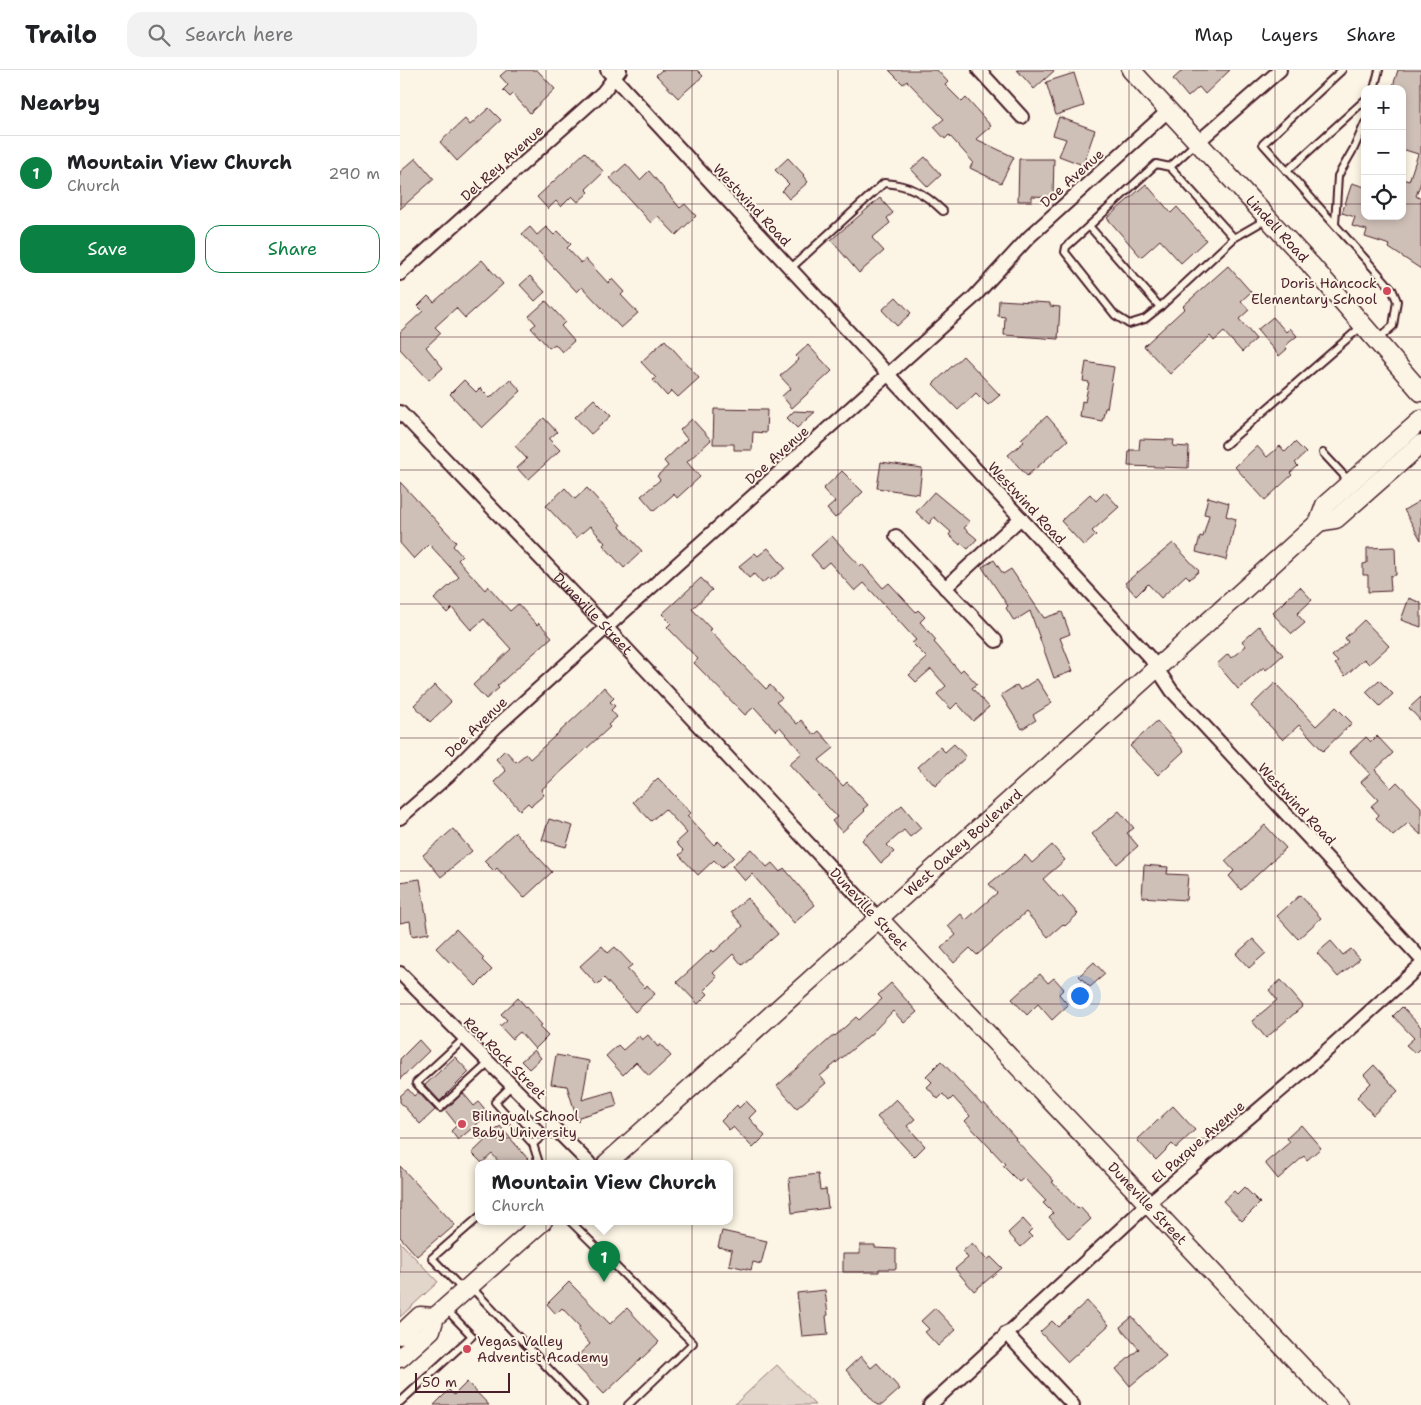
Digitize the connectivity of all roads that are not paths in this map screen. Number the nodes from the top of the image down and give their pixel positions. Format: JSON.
{"nodes":[{"id":1,"x":979,"y":70,"type":"edge"},
{"id":2,"x":1131,"y":70,"type":"edge"},
{"id":3,"x":1280,"y":70,"type":"edge"},
{"id":4,"x":1342,"y":70,"type":"edge"},
{"id":5,"x":1379,"y":70,"type":"edge"},
{"id":6,"x":614,"y":73,"type":"edge"},
{"id":7,"x":1375,"y":85,"type":"edge"},
{"id":8,"x":1361,"y":104,"type":"edge"},
{"id":9,"x":1169,"y":110,"type":"junction"},
{"id":10,"x":1022,"y":117,"type":"dead end"},
{"id":11,"x":1362,"y":130,"type":"edge"},
{"id":12,"x":1198,"y":142,"type":"junction"},
{"id":13,"x":1170,"y":167,"type":"junction"},
{"id":14,"x":1288,"y":171,"type":"junction"},
{"id":15,"x":943,"y":212,"type":"dead end"},
{"id":16,"x":1268,"y":218,"type":"junction"},
{"id":17,"x":1335,"y":224,"type":"junction"},
{"id":18,"x":1089,"y":226,"type":"junction"},
{"id":19,"x":1234,"y":238,"type":"junction"},
{"id":20,"x":790,"y":269,"type":"junction"},
{"id":21,"x":400,"y":274,"type":"edge"},
{"id":22,"x":1160,"y":307,"type":"junction"},
{"id":23,"x":1363,"y":326,"type":"junction"},
{"id":24,"x":1376,"y":341,"type":"junction"},
{"id":25,"x":888,"y":375,"type":"junction"},
{"id":26,"x":1421,"y":392,"type":"edge"},
{"id":27,"x":400,"y":412,"type":"edge"},
{"id":28,"x":1421,"y":420,"type":"edge"},
{"id":29,"x":1421,"y":444,"type":"edge"},
{"id":30,"x":1225,"y":446,"type":"dead end"},
{"id":31,"x":1323,"y":453,"type":"dead end"},
{"id":32,"x":1351,"y":482,"type":"junction"},
{"id":33,"x":1021,"y":518,"type":"junction"},
{"id":34,"x":1319,"y":522,"type":"junction"},
{"id":35,"x":896,"y":536,"type":"dead end"},
{"id":36,"x":945,"y":588,"type":"junction"},
{"id":37,"x":607,"y":628,"type":"junction"},
{"id":38,"x":996,"y":641,"type":"dead end"},
{"id":39,"x":1158,"y":668,"type":"junction"},
{"id":40,"x":400,"y":818,"type":"edge"},
{"id":41,"x":878,"y":919,"type":"junction"},
{"id":42,"x":1421,"y":959,"type":"edge"},
{"id":43,"x":1421,"y":965,"type":"edge"},
{"id":44,"x":400,"y":973,"type":"edge"},
{"id":45,"x":465,"y":1038,"type":"junction"},
{"id":46,"x":489,"y":1063,"type":"junction"},
{"id":47,"x":512,"y":1085,"type":"junction"},
{"id":48,"x":553,"y":1127,"type":"junction"},
{"id":49,"x":533,"y":1144,"type":"junction"},
{"id":50,"x":538,"y":1160,"type":"edge"},
{"id":51,"x":586,"y":1160,"type":"edge"},
{"id":52,"x":610,"y":1160,"type":"edge"},
{"id":53,"x":1149,"y":1203,"type":"junction"},
{"id":54,"x":475,"y":1220,"type":"edge"},
{"id":55,"x":539,"y":1225,"type":"edge"},
{"id":56,"x":574,"y":1225,"type":"edge"},
{"id":57,"x":467,"y":1289,"type":"junction"},
{"id":58,"x":440,"y":1313,"type":"junction"},
{"id":59,"x":1006,"y":1333,"type":"junction"},
{"id":60,"x":400,"y":1335,"type":"edge"},
{"id":61,"x":400,"y":1358,"type":"edge"},
{"id":62,"x":400,"y":1402,"type":"edge"},
{"id":63,"x":583,"y":1405,"type":"edge"},
{"id":64,"x":628,"y":1405,"type":"edge"},
{"id":65,"x":930,"y":1405,"type":"edge"},
{"id":66,"x":1073,"y":1405,"type":"edge"},
{"id":67,"x":1338,"y":1405,"type":"edge"}],
"edges":[{"from":1,"to":10,"type":"street"},
{"from":2,"to":9,"type":"main road","name":"Lindell Road"},
{"from":3,"to":12,"type":"street"},
{"from":4,"to":14,"type":"lane"},
{"from":5,"to":7,"type":"lane"},
{"from":6,"to":20,"type":"street","name":"Westwind Road"},
{"from":6,"to":21,"type":"street","name":"Del Rey Avenue"},
{"from":8,"to":14,"type":"lane"},
{"from":9,"to":12,"type":"main road","name":"Lindell Road"},
{"from":9,"to":25,"type":"street","name":"Doe Avenue"},
{"from":11,"to":17,"type":"lane"},
{"from":12,"to":13,"type":"lane"},
{"from":12,"to":16,"type":"main road","name":"Lindell Road"},
{"from":13,"to":18,"type":"lane"},
{"from":13,"to":19,"type":"lane"},
{"from":14,"to":17,"type":"lane"},
{"from":15,"to":20,"type":"lane"},
{"from":16,"to":19,"type":"lane"},
{"from":16,"to":23,"type":"main road","name":"Lindell Road"},
{"from":17,"to":24,"type":"lane"},
{"from":18,"to":22,"type":"lane"},
{"from":18,"to":22,"type":"lane"},
{"from":19,"to":22,"type":"lane"},
{"from":20,"to":25,"type":"street","name":"Westwind Road"},
{"from":23,"to":24,"type":"main road","name":"Lindell Road"},
{"from":23,"to":30,"type":"lane"},
{"from":24,"to":26,"type":"main road","name":"Lindell Road"},
{"from":25,"to":33,"type":"street","name":"Westwind Road"},
{"from":25,"to":37,"type":"street","name":"Doe Avenue"},
{"from":27,"to":37,"type":"street","name":"Duneville Street"},
{"from":28,"to":32,"type":"main road","name":"West Oakey Boulevard"},
{"from":29,"to":34,"type":"main road","name":"West Oakey Boulevard"},
{"from":31,"to":32,"type":"lane"},
{"from":32,"to":34,"type":"main road","name":"West Oakey Boulevard"},
{"from":33,"to":36,"type":"street"},
{"from":33,"to":39,"type":"street","name":"Westwind Road"},
{"from":34,"to":39,"type":"main road","name":"West Oakey Boulevard"},
{"from":35,"to":36,"type":"street"},
{"from":36,"to":38,"type":"street"},
{"from":37,"to":40,"type":"street","name":"Doe Avenue"},
{"from":37,"to":41,"type":"street","name":"Duneville Street"},
{"from":39,"to":41,"type":"main road","name":"West Oakey Boulevard"},
{"from":39,"to":42,"type":"street","name":"Westwind Road"},
{"from":41,"to":52,"type":"main road","name":"West Oakey Boulevard"},
{"from":41,"to":53,"type":"main road","name":"Duneville Street"},
{"from":43,"to":53,"type":"street","name":"El Parque Avenue"},
{"from":44,"to":45,"type":"street","name":"Red Rock Street"},
{"from":45,"to":46,"type":"street","name":"Red Rock Street"},
{"from":45,"to":46,"type":"lane"},
{"from":46,"to":47,"type":"street","name":"Red Rock Street"},
{"from":47,"to":48,"type":"street","name":"Red Rock Street"},
{"from":47,"to":49,"type":"lane"},
{"from":48,"to":49,"type":"lane"},
{"from":48,"to":51,"type":"street","name":"Red Rock Street"},
{"from":49,"to":50,"type":"lane"},
{"from":53,"to":59,"type":"street","name":"El Parque Avenue"},
{"from":53,"to":67,"type":"main road","name":"Duneville Street"},
{"from":54,"to":57,"type":"lane"},
{"from":55,"to":57,"type":"main road"},
{"from":56,"to":64,"type":"lane"},
{"from":57,"to":58,"type":"main road"},
{"from":57,"to":63,"type":"lane"},
{"from":58,"to":60,"type":"main road"},
{"from":58,"to":61,"type":"main road"},
{"from":58,"to":62,"type":"lane"},
{"from":59,"to":65,"type":"street","name":"El Parque Avenue"},
{"from":59,"to":66,"type":"street"}]}
